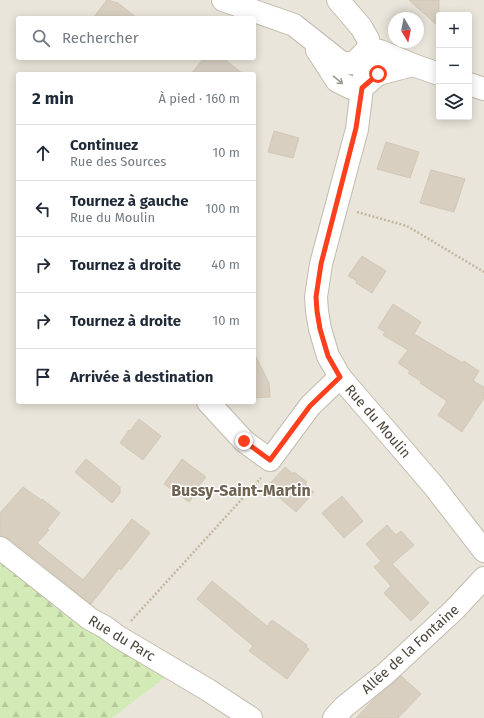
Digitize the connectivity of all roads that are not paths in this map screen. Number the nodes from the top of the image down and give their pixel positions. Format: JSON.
{"nodes":[{"id":1,"x":224,"y":0,"type":"edge"},
{"id":2,"x":338,"y":0,"type":"edge"},
{"id":3,"x":308,"y":37,"type":"junction"},
{"id":4,"x":369,"y":48,"type":"junction"},
{"id":5,"x":413,"y":65,"type":"junction"},
{"id":6,"x":436,"y":73,"type":"edge"},
{"id":7,"x":472,"y":85,"type":"edge"},
{"id":8,"x":362,"y":88,"type":"junction"},
{"id":9,"x":484,"y":89,"type":"edge"},
{"id":10,"x":340,"y":377,"type":"junction"},
{"id":11,"x":210,"y":404,"type":"edge"},
{"id":12,"x":0,"y":548,"type":"edge"},
{"id":13,"x":484,"y":552,"type":"edge"},
{"id":14,"x":484,"y":578,"type":"edge"},
{"id":15,"x":251,"y":718,"type":"edge"},
{"id":16,"x":334,"y":718,"type":"edge"}],
"edges":[{"from":1,"to":3,"type":"street"},
{"from":2,"to":4,"type":"street","name":"Rue du Moulin"},
{"from":3,"to":4,"type":"street"},
{"from":3,"to":8,"type":"street","one_way":true},
{"from":4,"to":5,"type":"street"},
{"from":4,"to":8,"type":"street","name":"Rue du Moulin"},
{"from":5,"to":6,"type":"street"},
{"from":5,"to":8,"type":"street"},
{"from":7,"to":9,"type":"street"},
{"from":8,"to":10,"type":"street","name":"Rue du Moulin"},
{"from":10,"to":11,"type":"street"},
{"from":10,"to":13,"type":"street","name":"Rue du Moulin"},
{"from":12,"to":15,"type":"street","name":"Rue du Parc"},
{"from":14,"to":16,"type":"street","name":"Allée de la Fontaine"}]}
